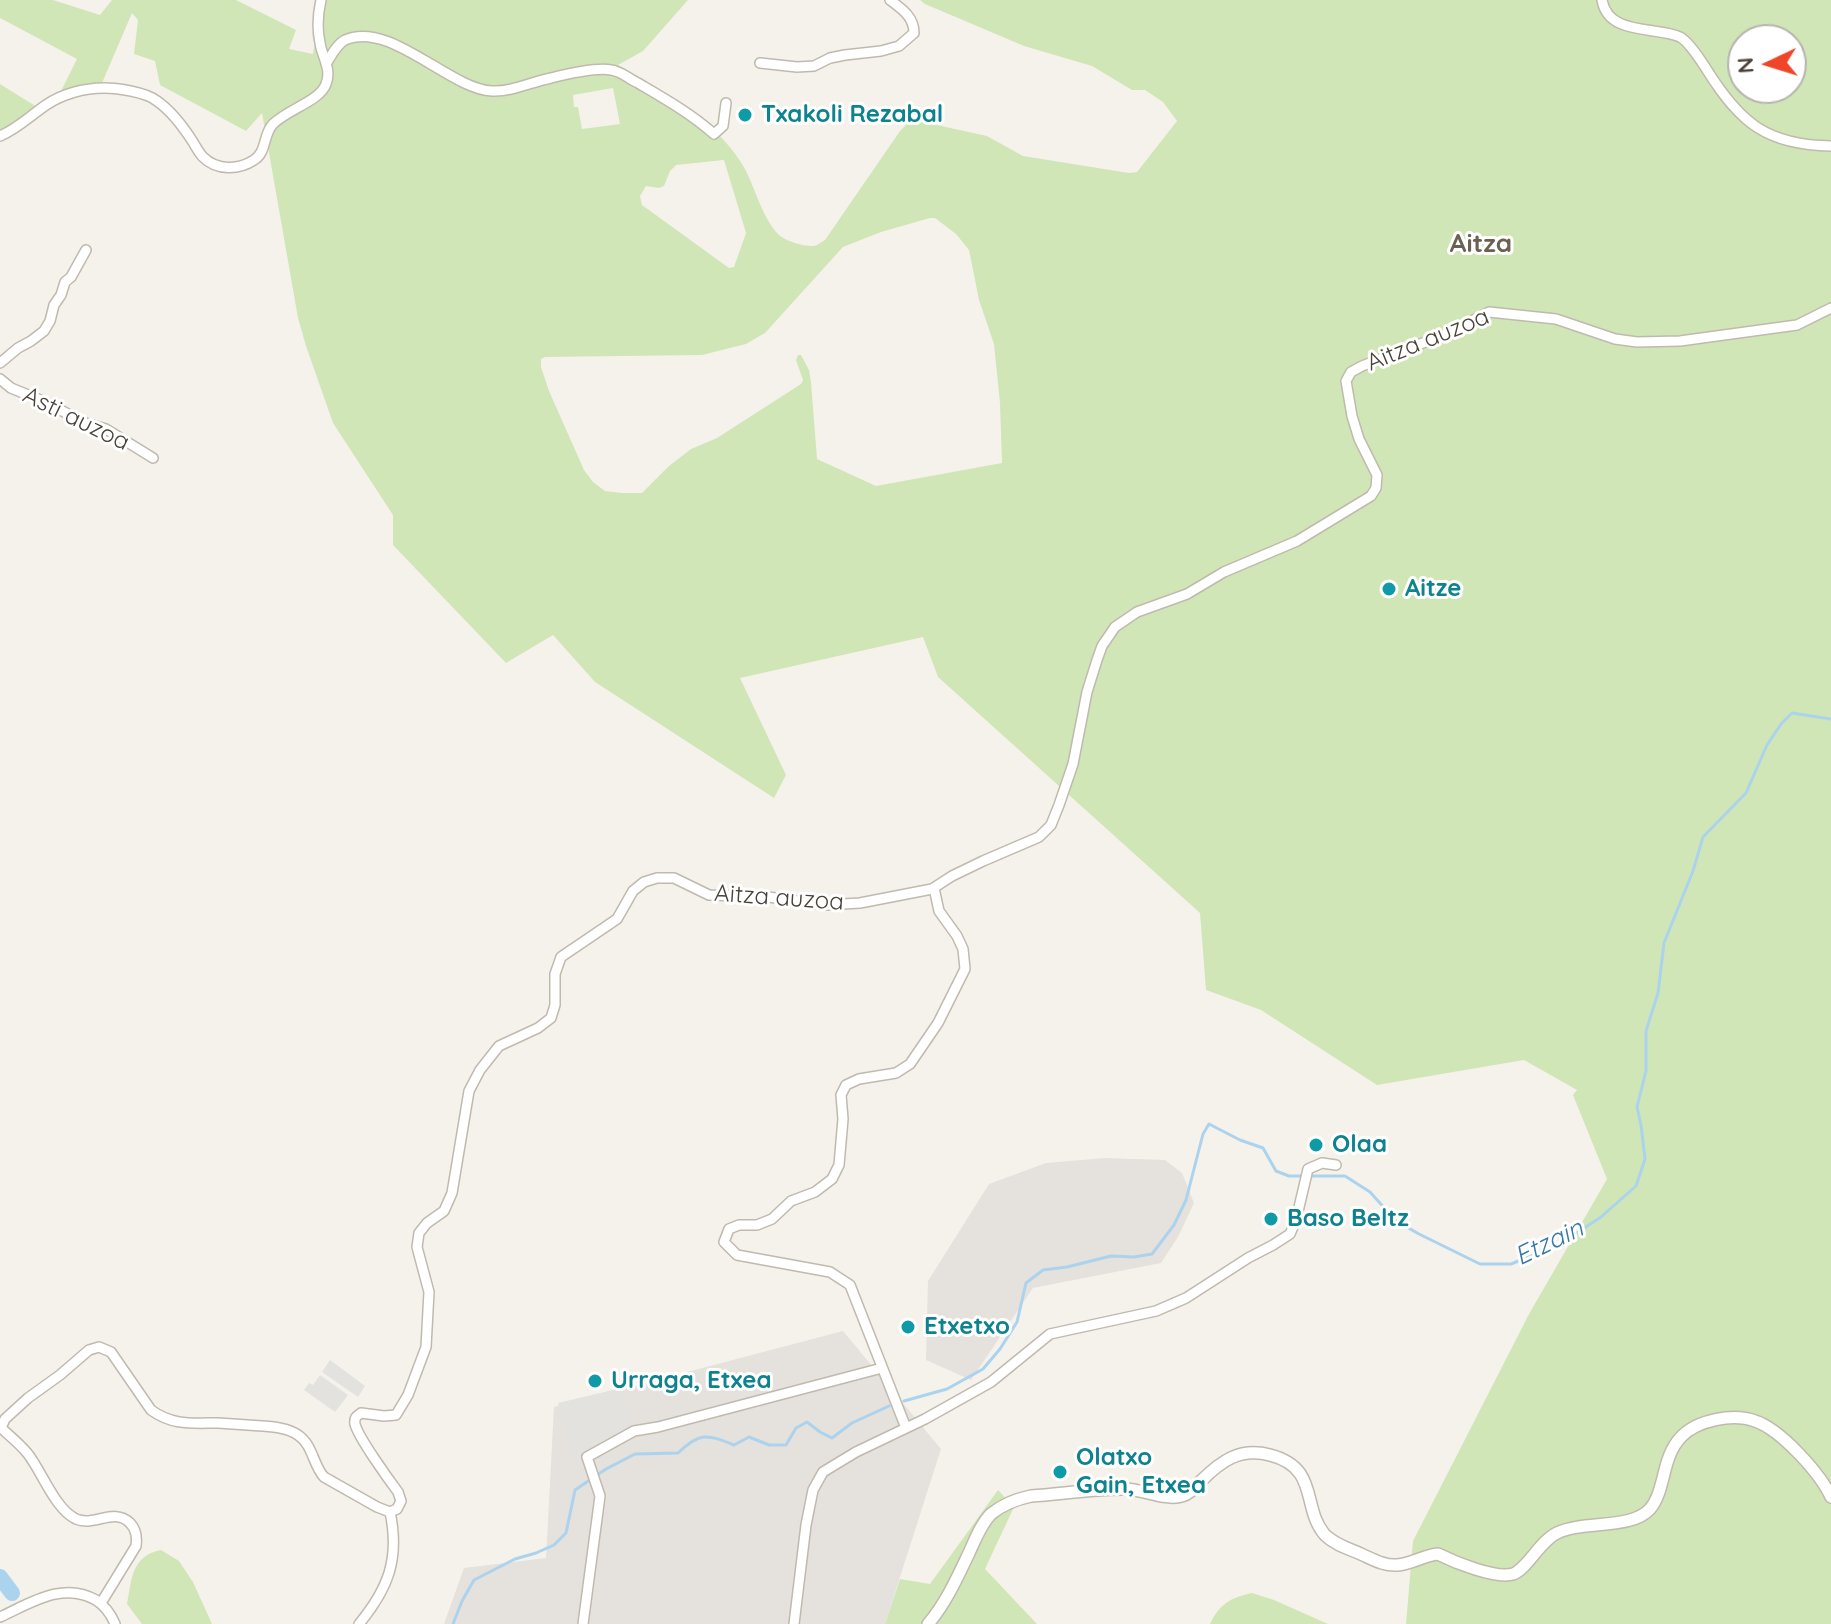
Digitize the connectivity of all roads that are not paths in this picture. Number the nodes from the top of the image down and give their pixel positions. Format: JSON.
{"nodes":[{"id":1,"x":321,"y":0,"type":"edge"},
{"id":2,"x":890,"y":0,"type":"edge"},
{"id":3,"x":1602,"y":0,"type":"edge"},
{"id":4,"x":760,"y":63,"type":"dead end"},
{"id":5,"x":326,"y":64,"type":"junction"},
{"id":6,"x":726,"y":103,"type":"dead end"},
{"id":7,"x":0,"y":136,"type":"edge"},
{"id":8,"x":1831,"y":146,"type":"edge"},
{"id":9,"x":86,"y":250,"type":"dead end"},
{"id":10,"x":1831,"y":308,"type":"edge"},
{"id":11,"x":0,"y":363,"type":"edge"},
{"id":12,"x":0,"y":379,"type":"edge"},
{"id":13,"x":153,"y":458,"type":"dead end"},
{"id":14,"x":934,"y":888,"type":"junction"},
{"id":15,"x":1336,"y":1165,"type":"dead end"},
{"id":16,"x":882,"y":1368,"type":"junction"},
{"id":17,"x":0,"y":1428,"type":"edge"},
{"id":18,"x":906,"y":1428,"type":"junction"},
{"id":19,"x":1831,"y":1497,"type":"edge"},
{"id":20,"x":390,"y":1512,"type":"junction"},
{"id":21,"x":101,"y":1603,"type":"junction"},
{"id":22,"x":0,"y":1617,"type":"edge"},
{"id":23,"x":115,"y":1624,"type":"edge"},
{"id":24,"x":359,"y":1624,"type":"edge"},
{"id":25,"x":583,"y":1624,"type":"edge"},
{"id":26,"x":794,"y":1624,"type":"edge"},
{"id":27,"x":928,"y":1624,"type":"edge"}],
"edges":[{"from":1,"to":5,"type":"street"},
{"from":2,"to":4,"type":"street"},
{"from":3,"to":8,"type":"street"},
{"from":5,"to":6,"type":"street"},
{"from":5,"to":7,"type":"street"},
{"from":9,"to":11,"type":"street","name":"Asti auzoa"},
{"from":10,"to":14,"type":"street","name":"Aitza auzoa"},
{"from":12,"to":13,"type":"street","name":"Asti auzoa"},
{"from":14,"to":16,"type":"street"},
{"from":14,"to":20,"type":"street","name":"Aitza auzoa"},
{"from":15,"to":18,"type":"street"},
{"from":16,"to":18,"type":"street"},
{"from":16,"to":25,"type":"street"},
{"from":17,"to":20,"type":"street"},
{"from":17,"to":21,"type":"street"},
{"from":18,"to":26,"type":"street"},
{"from":19,"to":27,"type":"street"},
{"from":20,"to":24,"type":"street"},
{"from":21,"to":22,"type":"street"},
{"from":21,"to":23,"type":"street"}]}
